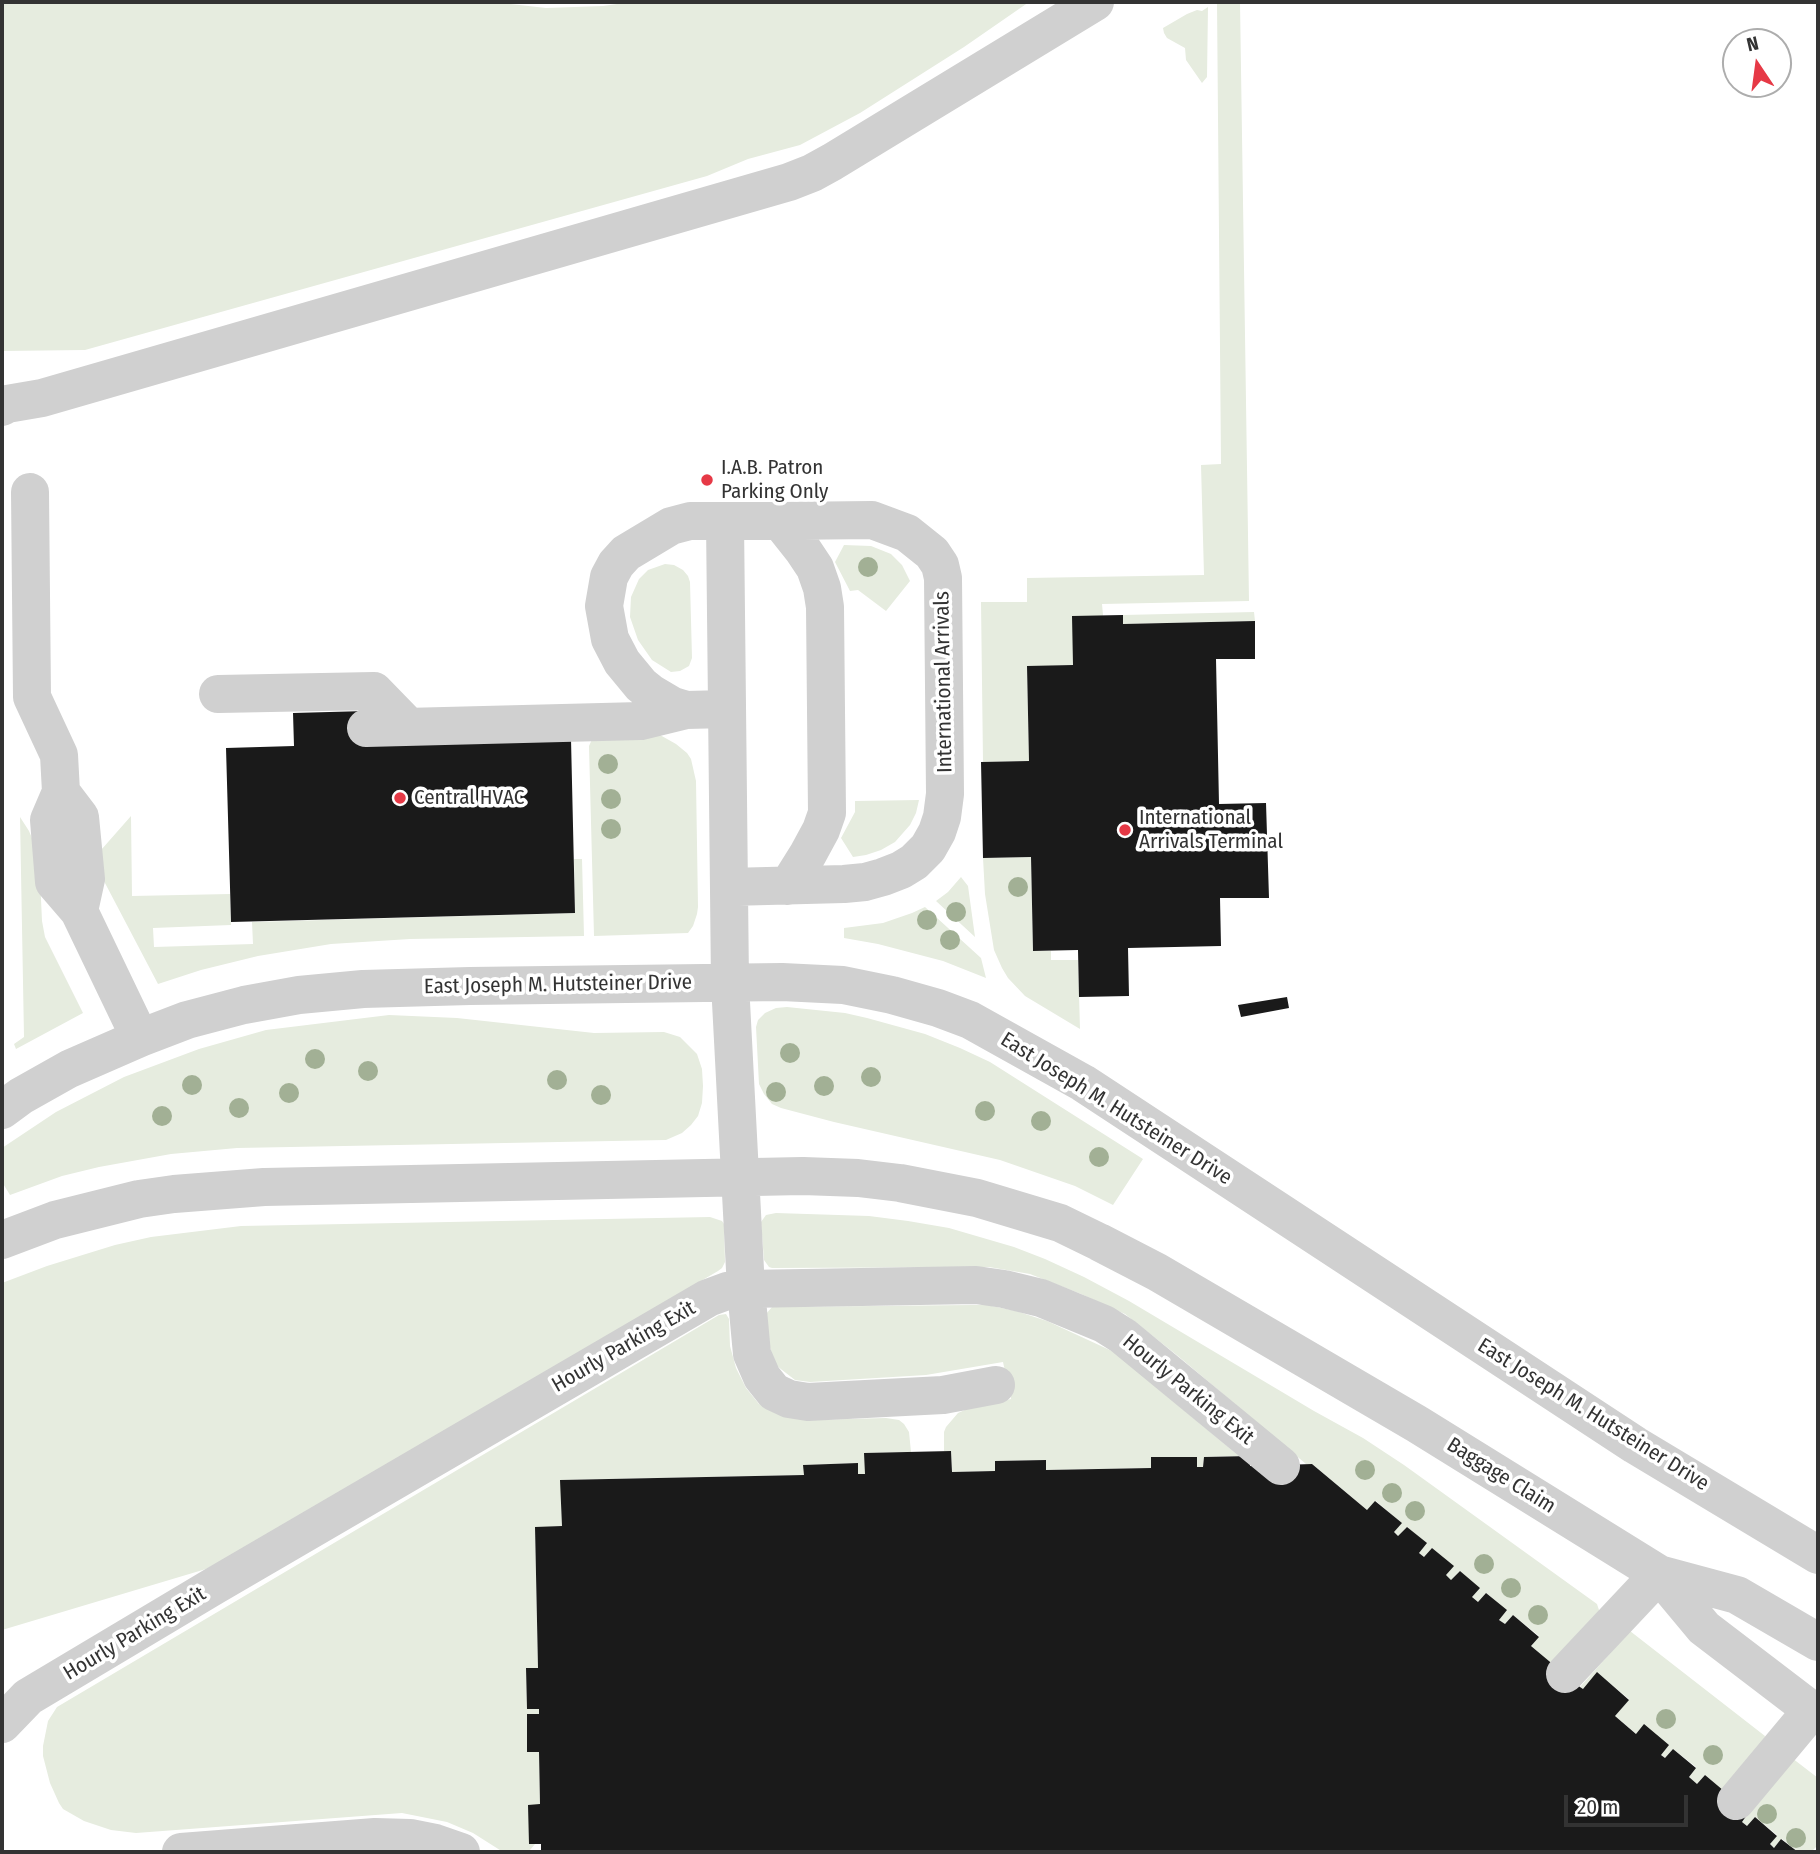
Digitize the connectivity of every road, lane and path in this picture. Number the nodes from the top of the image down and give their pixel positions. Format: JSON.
{"nodes":[{"id":1,"x":1095,"y":2,"type":"edge"},
{"id":2,"x":4,"y":404,"type":"edge"},
{"id":3,"x":30,"y":492,"type":"dead end"},
{"id":4,"x":780,"y":520,"type":"junction"},
{"id":5,"x":725,"y":521,"type":"junction"},
{"id":6,"x":218,"y":694,"type":"dead end"},
{"id":7,"x":727,"y":709,"type":"junction"},
{"id":8,"x":686,"y":710,"type":"junction"},
{"id":9,"x":410,"y":727,"type":"junction"},
{"id":10,"x":366,"y":728,"type":"dead end"},
{"id":11,"x":788,"y":886,"type":"junction"},
{"id":12,"x":729,"y":887,"type":"junction"},
{"id":13,"x":730,"y":983,"type":"junction"},
{"id":14,"x":140,"y":1038,"type":"junction"},
{"id":15,"x":2,"y":1110,"type":"edge"},
{"id":16,"x":740,"y":1177,"type":"junction"},
{"id":17,"x":2,"y":1240,"type":"edge"},
{"id":18,"x":746,"y":1289,"type":"junction"},
{"id":19,"x":996,"y":1385,"type":"dead end"},
{"id":20,"x":1281,"y":1466,"type":"dead end"},
{"id":21,"x":1818,"y":1555,"type":"edge"},
{"id":22,"x":1659,"y":1574,"type":"junction"},
{"id":23,"x":1818,"y":1642,"type":"edge"},
{"id":24,"x":1565,"y":1674,"type":"dead end"},
{"id":25,"x":1815,"y":1712,"type":"edge"},
{"id":26,"x":2,"y":1724,"type":"edge"},
{"id":27,"x":1736,"y":1801,"type":"dead end"},
{"id":28,"x":181,"y":1852,"type":"edge"},
{"id":29,"x":461,"y":1852,"type":"edge"}],
"edges":[{"from":1,"to":2,"type":"street"},
{"from":3,"to":14,"type":"street"},
{"from":4,"to":5,"type":"street","name":"International Arrivals"},
{"from":4,"to":11,"type":"street"},
{"from":4,"to":11,"type":"street","name":"International Arrivals"},
{"from":5,"to":7,"type":"street"},
{"from":5,"to":8,"type":"street","name":"International Arrivals"},
{"from":6,"to":9,"type":"street"},
{"from":7,"to":8,"type":"street"},
{"from":7,"to":12,"type":"street"},
{"from":8,"to":9,"type":"street"},
{"from":9,"to":10,"type":"street"},
{"from":11,"to":12,"type":"street","name":"International Arrivals"},
{"from":12,"to":13,"type":"street"},
{"from":13,"to":14,"type":"street","name":"East Joseph M. Hutsteiner Drive"},
{"from":13,"to":16,"type":"street"},
{"from":13,"to":21,"type":"street","name":"East Joseph M. Hutsteiner Drive"},
{"from":14,"to":15,"type":"street","name":"East Joseph M. Hutsteiner Drive"},
{"from":16,"to":17,"type":"street","name":"Baggage Claim"},
{"from":16,"to":18,"type":"street"},
{"from":16,"to":22,"type":"street","name":"Baggage Claim"},
{"from":18,"to":19,"type":"street"},
{"from":18,"to":20,"type":"street","name":"Hourly Parking Exit"},
{"from":18,"to":26,"type":"street","name":"Hourly Parking Exit"},
{"from":22,"to":23,"type":"street"},
{"from":22,"to":24,"type":"street"},
{"from":22,"to":25,"type":"street","name":"Baggage Claim"},
{"from":25,"to":27,"type":"street"},
{"from":28,"to":29,"type":"street"}]}
